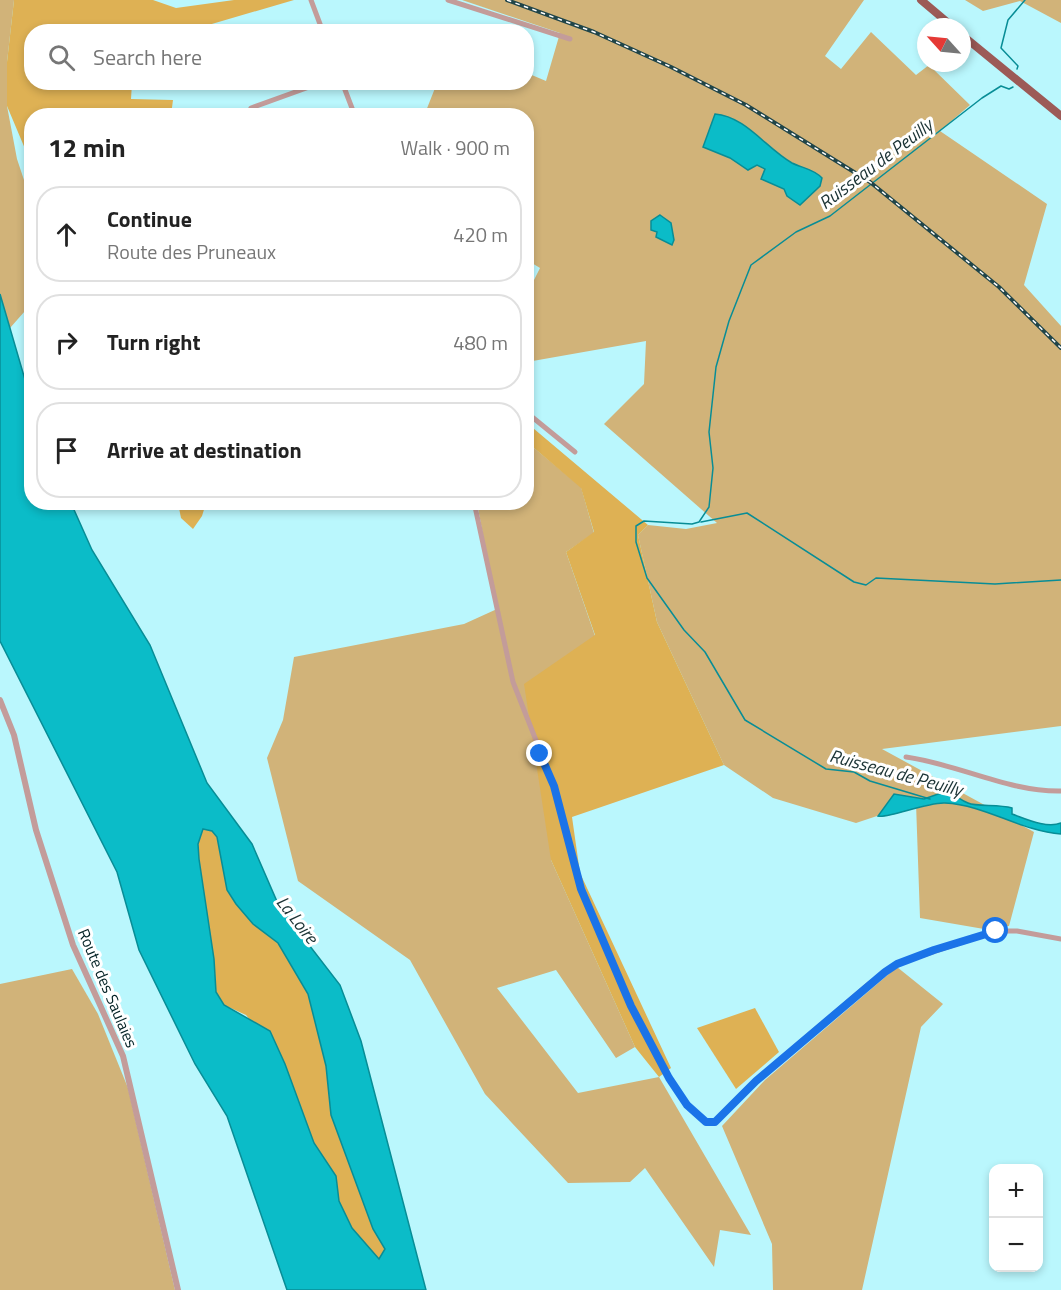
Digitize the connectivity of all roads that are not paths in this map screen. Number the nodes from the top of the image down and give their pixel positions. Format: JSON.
{"nodes":[{"id":1,"x":311,"y":0,"type":"edge"},
{"id":2,"x":448,"y":0,"type":"edge"},
{"id":3,"x":921,"y":0,"type":"edge"},
{"id":4,"x":942,"y":18,"type":"edge"},
{"id":5,"x":320,"y":24,"type":"edge"},
{"id":6,"x":523,"y":24,"type":"edge"},
{"id":7,"x":534,"y":27,"type":"edge"},
{"id":8,"x":570,"y":39,"type":"dead end"},
{"id":9,"x":971,"y":42,"type":"edge"},
{"id":10,"x":302,"y":90,"type":"edge"},
{"id":11,"x":345,"y":90,"type":"edge"},
{"id":12,"x":251,"y":108,"type":"edge"},
{"id":13,"x":352,"y":108,"type":"edge"},
{"id":14,"x":1061,"y":116,"type":"edge"},
{"id":15,"x":534,"y":419,"type":"edge"},
{"id":16,"x":575,"y":452,"type":"dead end"},
{"id":17,"x":476,"y":510,"type":"edge"},
{"id":18,"x":0,"y":700,"type":"edge"},
{"id":19,"x":906,"y":757,"type":"dead end"},
{"id":20,"x":1061,"y":791,"type":"edge"},
{"id":21,"x":1061,"y":939,"type":"edge"},
{"id":22,"x":178,"y":1290,"type":"edge"}],
"edges":[{"from":1,"to":5,"type":"street"},
{"from":2,"to":6,"type":"street"},
{"from":3,"to":4,"type":"main road"},
{"from":7,"to":8,"type":"street"},
{"from":9,"to":14,"type":"main road"},
{"from":10,"to":12,"type":"street"},
{"from":11,"to":13,"type":"street"},
{"from":15,"to":16,"type":"street"},
{"from":17,"to":21,"type":"street"},
{"from":18,"to":22,"type":"street","name":"Route des Saulaies"},
{"from":19,"to":20,"type":"street"}]}
